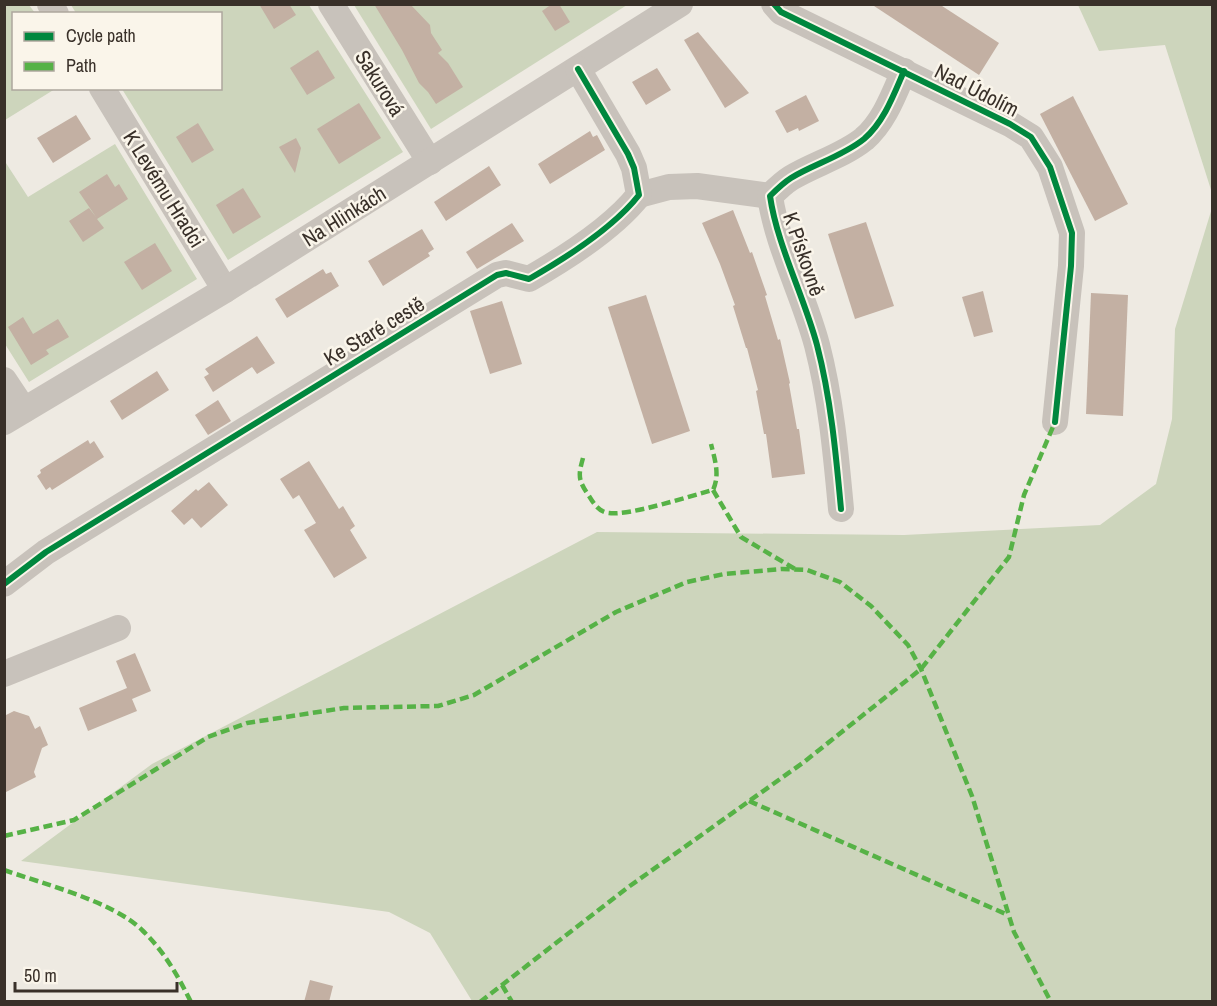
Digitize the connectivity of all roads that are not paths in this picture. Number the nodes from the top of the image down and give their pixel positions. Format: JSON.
{"nodes":[{"id":1,"x":331,"y":4,"type":"edge"},
{"id":2,"x":680,"y":4,"type":"edge"},
{"id":3,"x":774,"y":4,"type":"edge"},
{"id":4,"x":578,"y":69,"type":"junction"},
{"id":5,"x":903,"y":71,"type":"junction"},
{"id":6,"x":103,"y":90,"type":"edge"},
{"id":7,"x":430,"y":162,"type":"junction"},
{"id":8,"x":639,"y":195,"type":"junction"},
{"id":9,"x":770,"y":196,"type":"junction"},
{"id":10,"x":225,"y":290,"type":"junction"},
{"id":11,"x":4,"y":380,"type":"edge"},
{"id":12,"x":14,"y":416,"type":"edge"},
{"id":13,"x":1055,"y":422,"type":"dead end"},
{"id":14,"x":841,"y":509,"type":"dead end"},
{"id":15,"x":4,"y":584,"type":"edge"},
{"id":16,"x":118,"y":628,"type":"dead end"},
{"id":17,"x":4,"y":674,"type":"edge"}],
"edges":[{"from":1,"to":7,"type":"street","name":"Sakurová"},
{"from":2,"to":4,"type":"street","name":"Na Hlinkách"},
{"from":3,"to":5,"type":"street","name":"Nad Údolím"},
{"from":4,"to":7,"type":"street","name":"Na Hlinkách"},
{"from":4,"to":8,"type":"street"},
{"from":5,"to":9,"type":"street","name":"K Pískovně"},
{"from":5,"to":13,"type":"street","name":"Nad Údolím"},
{"from":6,"to":10,"type":"street","name":"K Levému Hradci"},
{"from":7,"to":10,"type":"street","name":"Na Hlinkách"},
{"from":8,"to":9,"type":"street"},
{"from":8,"to":15,"type":"street","name":"Ke Staré cestě"},
{"from":9,"to":14,"type":"street","name":"K Pískovně"},
{"from":10,"to":12,"type":"street","name":"Na Hlinkách"},
{"from":11,"to":12,"type":"street"},
{"from":16,"to":17,"type":"street"}]}
